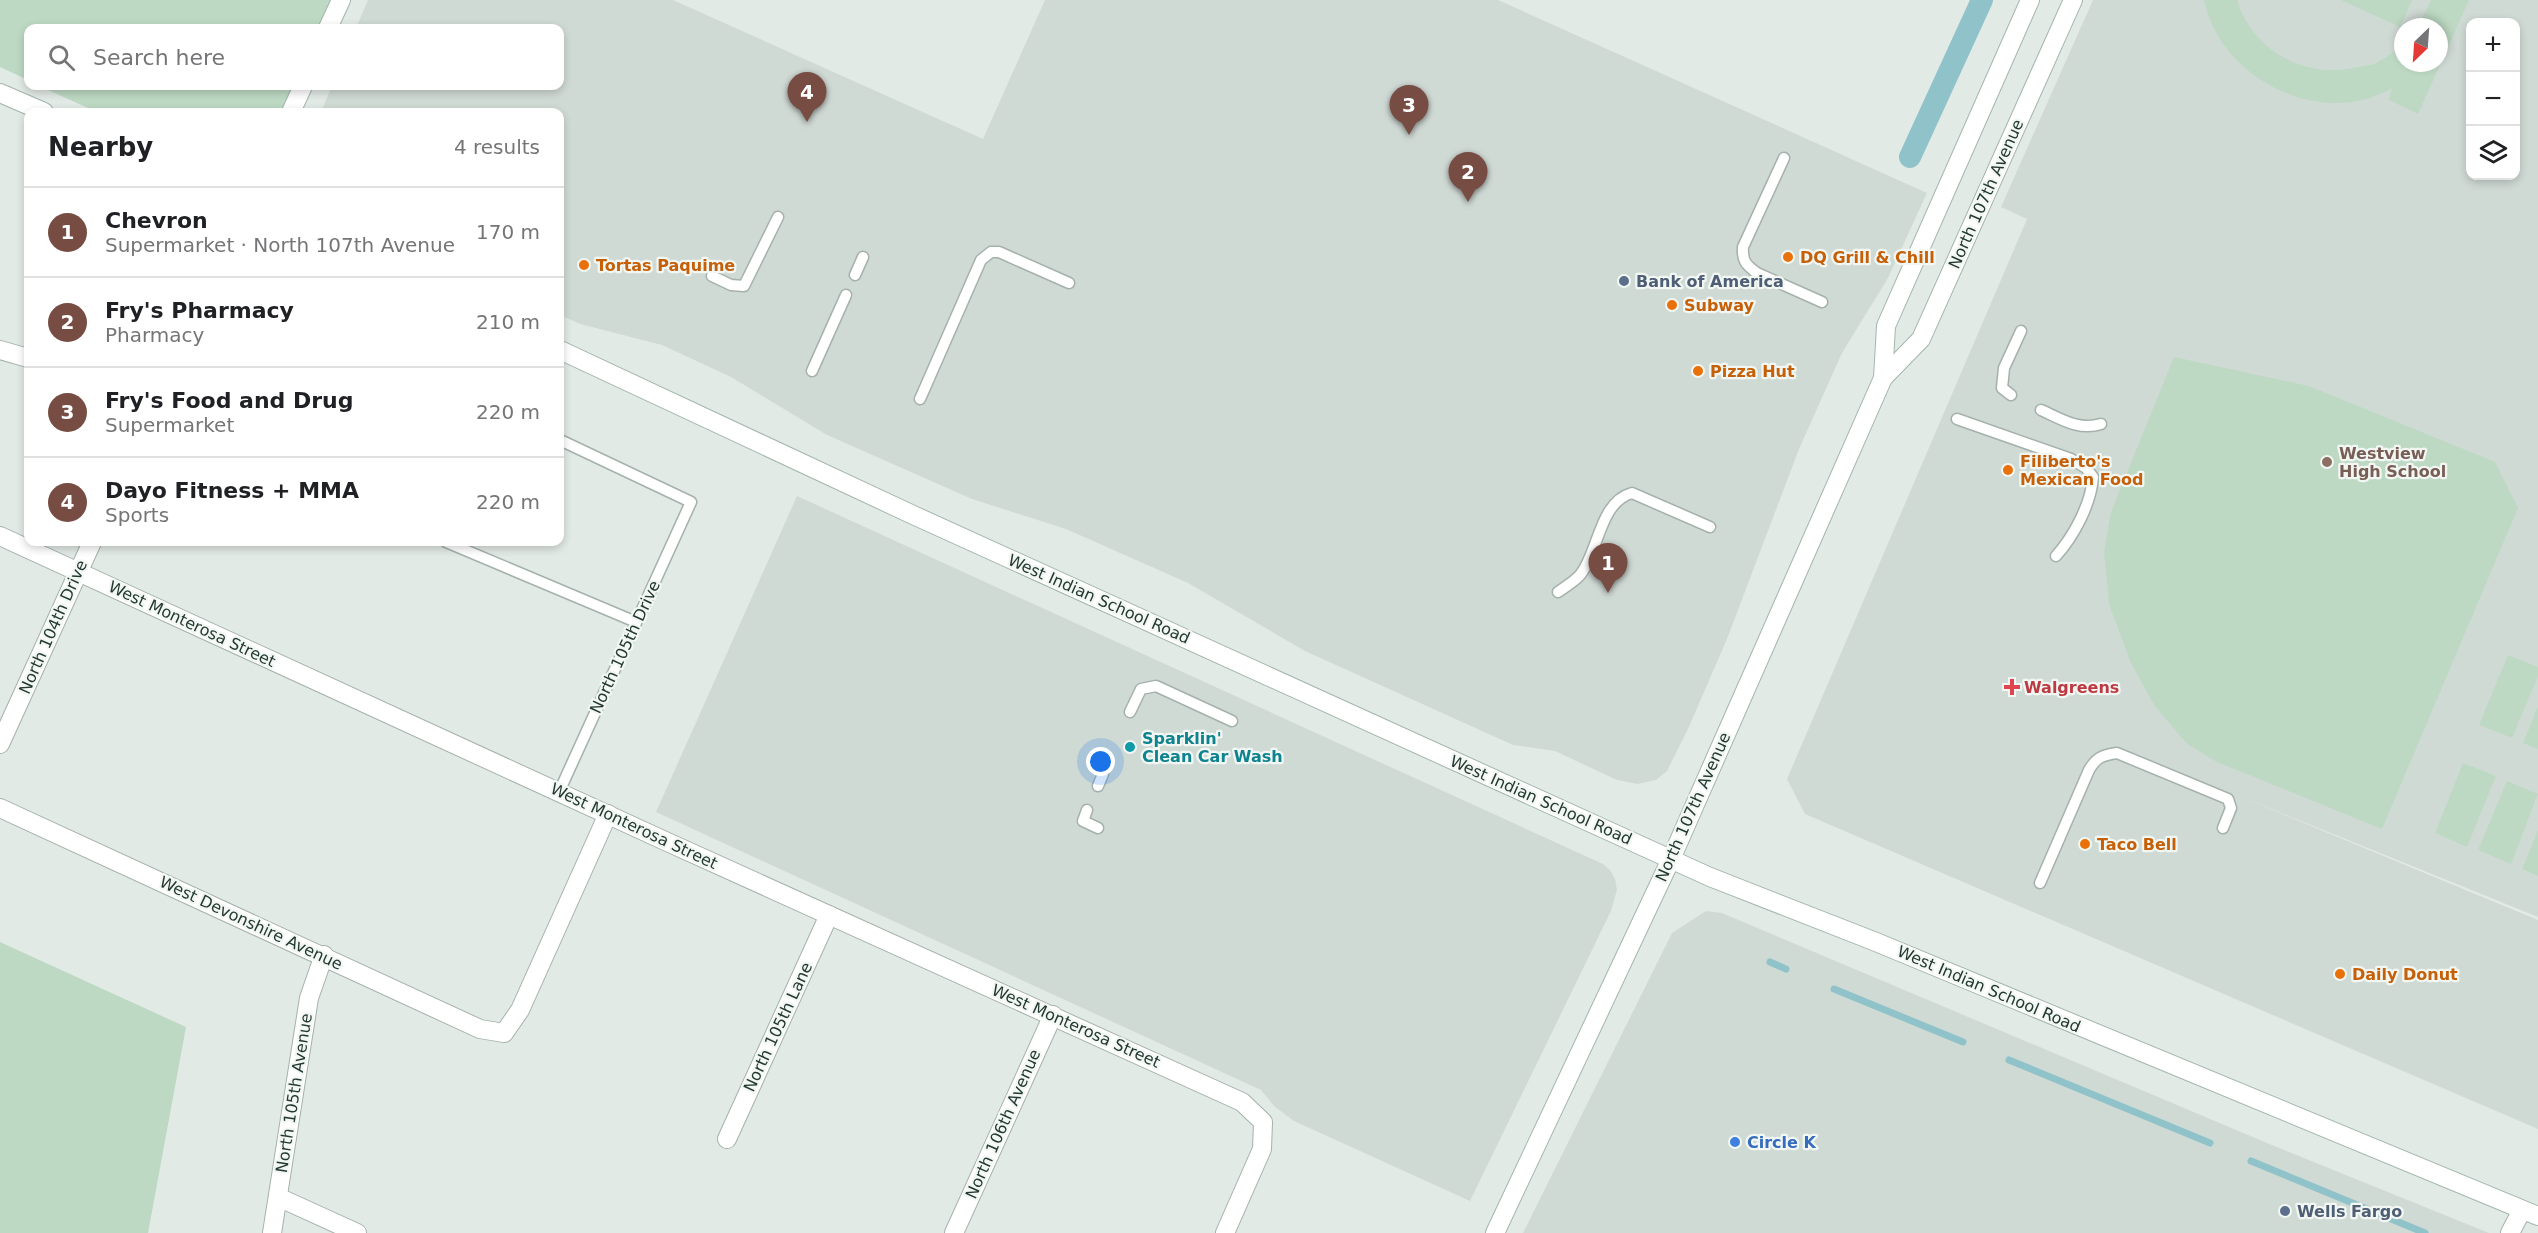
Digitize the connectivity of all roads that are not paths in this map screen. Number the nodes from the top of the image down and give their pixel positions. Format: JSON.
{"nodes":[{"id":1,"x":341,"y":0,"type":"edge"},
{"id":2,"x":2030,"y":0,"type":"edge"},
{"id":3,"x":2073,"y":0,"type":"edge"},
{"id":4,"x":330,"y":24,"type":"edge"},
{"id":5,"x":301,"y":90,"type":"edge"},
{"id":6,"x":0,"y":93,"type":"edge"},
{"id":7,"x":35,"y":108,"type":"edge"},
{"id":8,"x":293,"y":108,"type":"edge"},
{"id":9,"x":1784,"y":158,"type":"dead end"},
{"id":10,"x":778,"y":217,"type":"dead end"},
{"id":11,"x":863,"y":256,"type":"dead end"},
{"id":12,"x":855,"y":275,"type":"dead end"},
{"id":13,"x":712,"y":276,"type":"dead end"},
{"id":14,"x":1069,"y":283,"type":"dead end"},
{"id":15,"x":846,"y":295,"type":"dead end"},
{"id":16,"x":1822,"y":302,"type":"dead end"},
{"id":17,"x":2020,"y":331,"type":"dead end"},
{"id":18,"x":0,"y":350,"type":"edge"},
{"id":19,"x":564,"y":352,"type":"edge"},
{"id":20,"x":24,"y":357,"type":"edge"},
{"id":21,"x":812,"y":371,"type":"dead end"},
{"id":22,"x":1883,"y":378,"type":"junction"},
{"id":23,"x":2011,"y":395,"type":"dead end"},
{"id":24,"x":921,"y":399,"type":"dead end"},
{"id":25,"x":2042,"y":410,"type":"dead end"},
{"id":26,"x":1957,"y":419,"type":"dead end"},
{"id":27,"x":2101,"y":424,"type":"dead end"},
{"id":28,"x":564,"y":442,"type":"edge"},
{"id":29,"x":1710,"y":527,"type":"dead end"},
{"id":30,"x":0,"y":536,"type":"edge"},
{"id":31,"x":90,"y":546,"type":"edge"},
{"id":32,"x":465,"y":546,"type":"edge"},
{"id":33,"x":2056,"y":556,"type":"dead end"},
{"id":34,"x":78,"y":572,"type":"junction"},
{"id":35,"x":1558,"y":592,"type":"dead end"},
{"id":36,"x":636,"y":622,"type":"junction"},
{"id":37,"x":1130,"y":712,"type":"dead end"},
{"id":38,"x":1232,"y":721,"type":"dead end"},
{"id":39,"x":0,"y":744,"type":"edge"},
{"id":40,"x":1103,"y":774,"type":"dead end"},
{"id":41,"x":1098,"y":786,"type":"dead end"},
{"id":42,"x":559,"y":792,"type":"junction"},
{"id":43,"x":0,"y":808,"type":"edge"},
{"id":44,"x":1087,"y":810,"type":"dead end"},
{"id":45,"x":608,"y":814,"type":"junction"},
{"id":46,"x":1098,"y":828,"type":"dead end"},
{"id":47,"x":2223,"y":828,"type":"dead end"},
{"id":48,"x":1671,"y":859,"type":"junction"},
{"id":49,"x":2040,"y":883,"type":"dead end"},
{"id":50,"x":829,"y":915,"type":"junction"},
{"id":51,"x":324,"y":955,"type":"junction"},
{"id":52,"x":1053,"y":1015,"type":"junction"},
{"id":53,"x":727,"y":1139,"type":"dead end"},
{"id":54,"x":278,"y":1197,"type":"junction"},
{"id":55,"x":2530,"y":1213,"type":"edge"},
{"id":56,"x":272,"y":1233,"type":"edge"},
{"id":57,"x":357,"y":1233,"type":"edge"},
{"id":58,"x":954,"y":1233,"type":"edge"},
{"id":59,"x":1225,"y":1233,"type":"edge"},
{"id":60,"x":1495,"y":1233,"type":"edge"},
{"id":61,"x":2510,"y":1233,"type":"edge"}],
"edges":[{"from":1,"to":4,"type":"main road"},
{"from":2,"to":22,"type":"main road","name":"North 107th Avenue"},
{"from":3,"to":22,"type":"main road","name":"North 107th Avenue"},
{"from":5,"to":8,"type":"main road"},
{"from":6,"to":7,"type":"main road"},
{"from":9,"to":16,"type":"lane"},
{"from":10,"to":13,"type":"lane"},
{"from":11,"to":12,"type":"lane"},
{"from":14,"to":24,"type":"lane"},
{"from":15,"to":21,"type":"lane"},
{"from":17,"to":23,"type":"lane"},
{"from":18,"to":20,"type":"main road"},
{"from":19,"to":48,"type":"main road","name":"West Indian School Road"},
{"from":22,"to":48,"type":"main road","name":"North 107th Avenue"},
{"from":25,"to":27,"type":"lane"},
{"from":26,"to":33,"type":"lane"},
{"from":28,"to":36,"type":"lane","name":"North 105th Drive"},
{"from":29,"to":35,"type":"lane"},
{"from":30,"to":34,"type":"main road","name":"West Monterosa Street"},
{"from":31,"to":34,"type":"main road","name":"North 104th Drive"},
{"from":32,"to":36,"type":"lane"},
{"from":34,"to":39,"type":"main road","name":"North 104th Drive"},
{"from":34,"to":42,"type":"main road","name":"West Monterosa Street"},
{"from":36,"to":42,"type":"lane","name":"North 105th Drive"},
{"from":37,"to":38,"type":"lane"},
{"from":40,"to":41,"type":"lane"},
{"from":42,"to":45,"type":"main road","name":"West Monterosa Street"},
{"from":43,"to":51,"type":"main road","name":"West Devonshire Avenue"},
{"from":44,"to":46,"type":"lane"},
{"from":45,"to":50,"type":"main road","name":"West Monterosa Street"},
{"from":45,"to":51,"type":"main road","name":"West Devonshire Avenue"},
{"from":47,"to":49,"type":"lane"},
{"from":48,"to":55,"type":"main road","name":"West Indian School Road"},
{"from":48,"to":60,"type":"main road","name":"North 107th Avenue"},
{"from":50,"to":52,"type":"main road","name":"West Monterosa Street"},
{"from":50,"to":53,"type":"main road","name":"North 105th Lane"},
{"from":51,"to":54,"type":"main road","name":"North 105th Avenue"},
{"from":52,"to":58,"type":"main road","name":"North 106th Avenue"},
{"from":52,"to":59,"type":"main road","name":"West Monterosa Street"},
{"from":54,"to":56,"type":"main road","name":"North 105th Avenue"},
{"from":54,"to":57,"type":"main road"},
{"from":55,"to":61,"type":"main road"}]}
